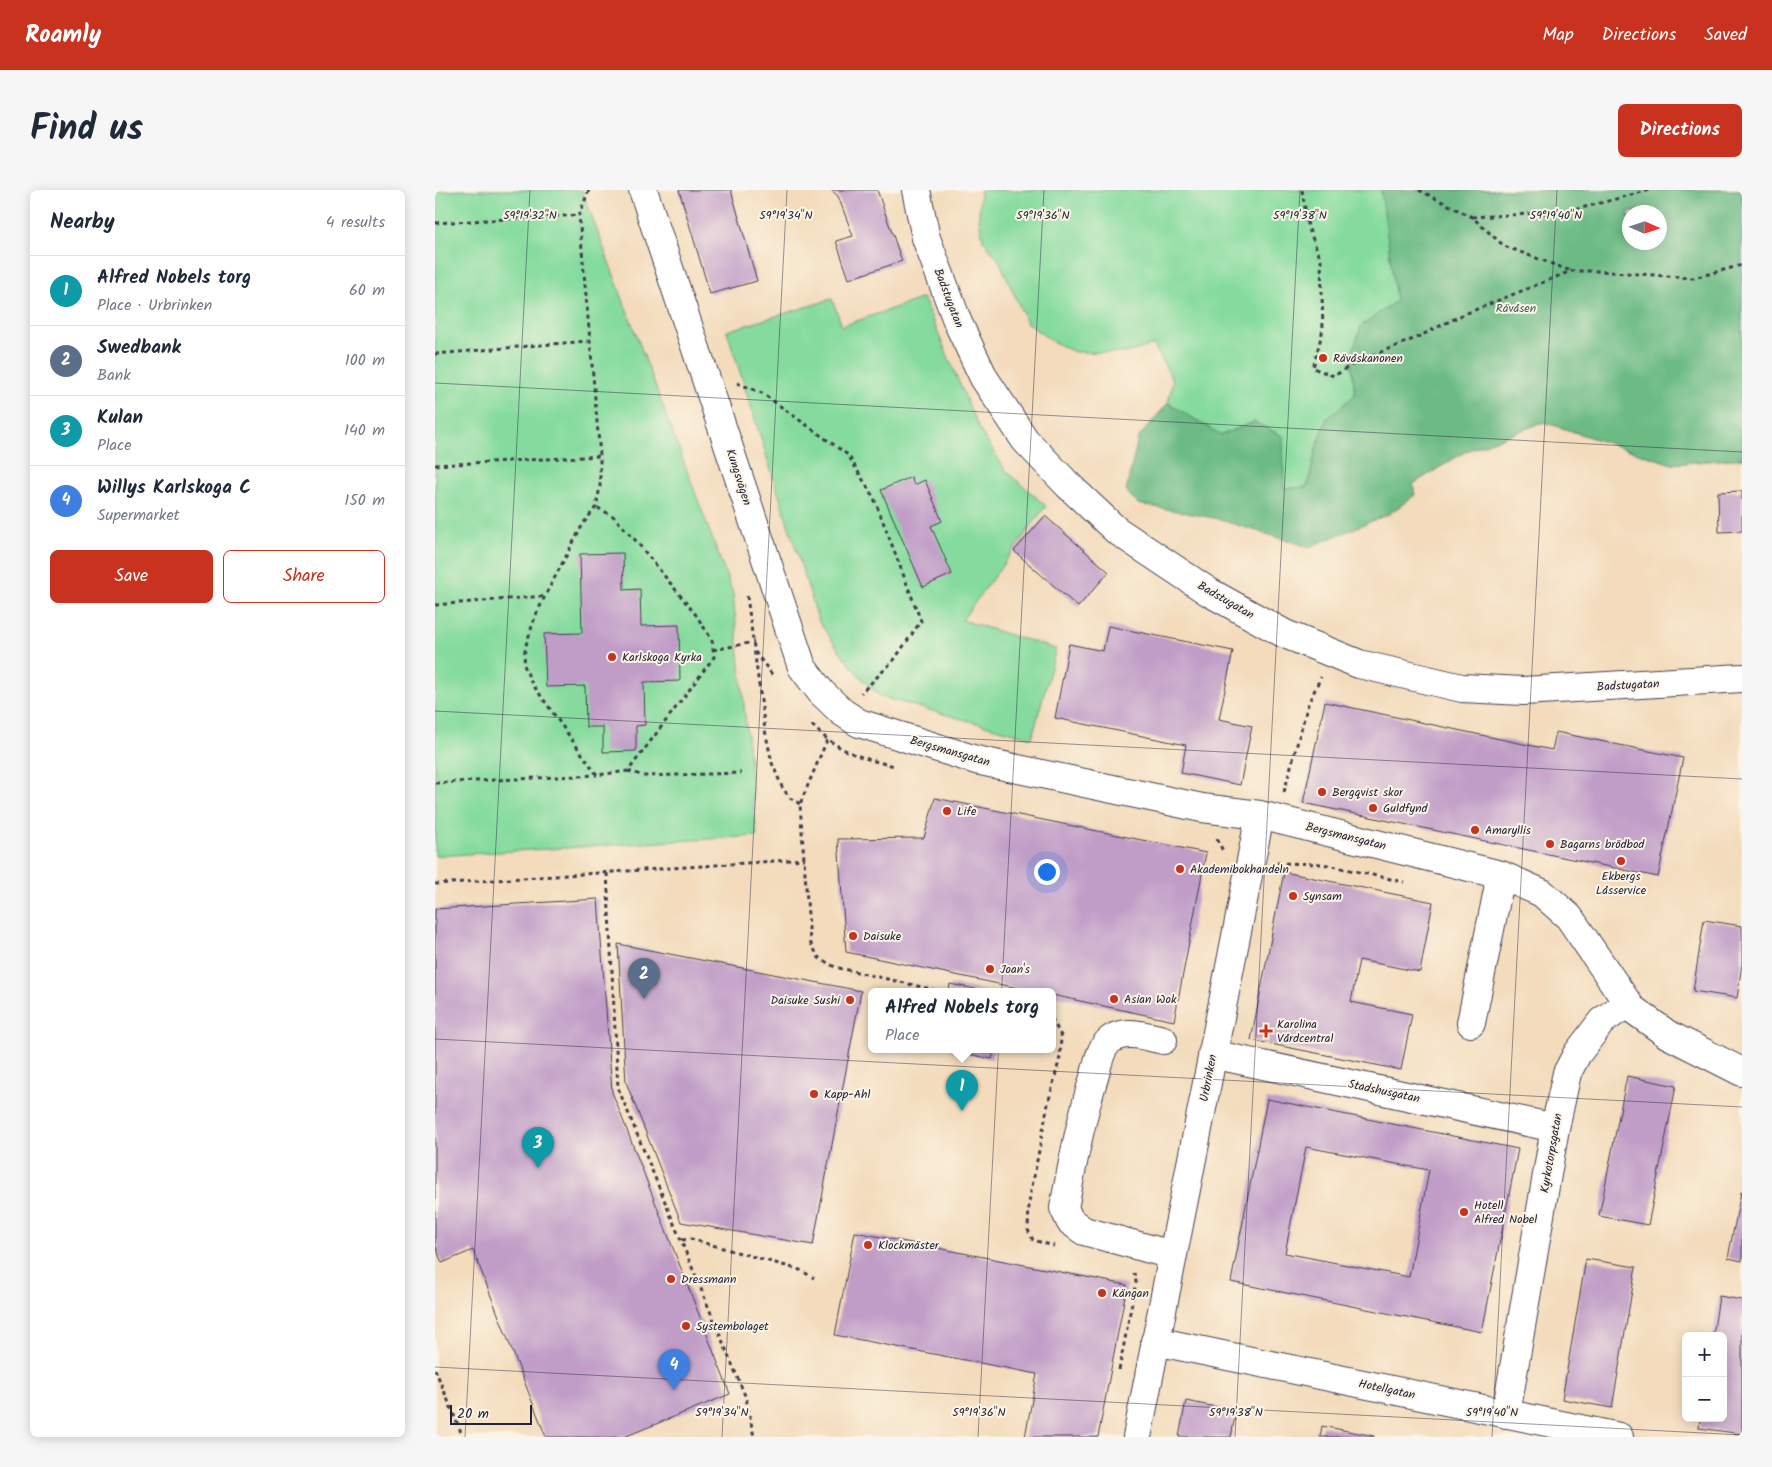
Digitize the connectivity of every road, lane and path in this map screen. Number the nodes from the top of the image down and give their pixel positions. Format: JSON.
{"nodes":[{"id":1,"x":589,"y":190,"type":"edge"},
{"id":2,"x":643,"y":190,"type":"edge"},
{"id":3,"x":916,"y":190,"type":"edge"},
{"id":4,"x":1302,"y":190,"type":"edge"},
{"id":5,"x":1419,"y":190,"type":"edge"},
{"id":6,"x":1650,"y":190,"type":"edge"},
{"id":7,"x":579,"y":215,"type":"junction"},
{"id":8,"x":1472,"y":217,"type":"junction"},
{"id":9,"x":435,"y":223,"type":"edge"},
{"id":10,"x":1742,"y":264,"type":"edge"},
{"id":11,"x":1571,"y":271,"type":"junction"},
{"id":12,"x":588,"y":341,"type":"junction"},
{"id":13,"x":435,"y":354,"type":"edge"},
{"id":14,"x":702,"y":368,"type":"junction"},
{"id":15,"x":600,"y":456,"type":"junction"},
{"id":16,"x":435,"y":465,"type":"edge"},
{"id":17,"x":596,"y":507,"type":"junction"},
{"id":18,"x":545,"y":596,"type":"junction"},
{"id":19,"x":435,"y":604,"type":"edge"},
{"id":20,"x":754,"y":642,"type":"dead end"},
{"id":21,"x":713,"y":650,"type":"junction"},
{"id":22,"x":755,"y":652,"type":"dead end"},
{"id":23,"x":1321,"y":678,"type":"dead end"},
{"id":24,"x":1742,"y":678,"type":"edge"},
{"id":25,"x":842,"y":712,"type":"junction"},
{"id":26,"x":879,"y":730,"type":"joint"},
{"id":27,"x":899,"y":767,"type":"dead end"},
{"id":28,"x":628,"y":771,"type":"junction"},
{"id":29,"x":741,"y":773,"type":"dead end"},
{"id":30,"x":597,"y":775,"type":"junction"},
{"id":31,"x":435,"y":783,"type":"edge"},
{"id":32,"x":800,"y":804,"type":"junction"},
{"id":33,"x":1268,"y":817,"type":"junction"},
{"id":34,"x":1210,"y":834,"type":"dead end"},
{"id":35,"x":1251,"y":858,"type":"junction"},
{"id":36,"x":805,"y":859,"type":"junction"},
{"id":37,"x":607,"y":873,"type":"junction"},
{"id":38,"x":1501,"y":875,"type":"junction"},
{"id":39,"x":1409,"y":883,"type":"dead end"},
{"id":40,"x":435,"y":884,"type":"edge"},
{"id":41,"x":926,"y":988,"type":"edge"},
{"id":42,"x":1628,"y":1003,"type":"junction"},
{"id":43,"x":1471,"y":1024,"type":"dead end"},
{"id":44,"x":1163,"y":1040,"type":"dead end"},
{"id":45,"x":1213,"y":1054,"type":"junction"},
{"id":46,"x":1742,"y":1072,"type":"edge"},
{"id":47,"x":1555,"y":1128,"type":"junction"},
{"id":48,"x":682,"y":1240,"type":"junction"},
{"id":49,"x":1172,"y":1255,"type":"junction"},
{"id":50,"x":814,"y":1278,"type":"dead end"},
{"id":51,"x":1155,"y":1340,"type":"junction"},
{"id":52,"x":435,"y":1369,"type":"edge"},
{"id":53,"x":1506,"y":1414,"type":"junction"},
{"id":54,"x":463,"y":1437,"type":"edge"},
{"id":55,"x":754,"y":1437,"type":"edge"},
{"id":56,"x":1137,"y":1437,"type":"edge"},
{"id":57,"x":1619,"y":1437,"type":"edge"}],
"edges":[{"from":1,"to":7,"type":"path"},
{"from":2,"to":14,"type":"street","name":"Kungsvägen"},
{"from":3,"to":24,"type":"street","name":"Badstugatan"},
{"from":4,"to":11,"type":"path"},
{"from":5,"to":8,"type":"path"},
{"from":6,"to":8,"type":"path"},
{"from":7,"to":9,"type":"path"},
{"from":7,"to":12,"type":"path"},
{"from":8,"to":11,"type":"path"},
{"from":10,"to":11,"type":"path"},
{"from":12,"to":13,"type":"path"},
{"from":12,"to":15,"type":"path"},
{"from":14,"to":25,"type":"street","name":"Kungsvägen"},
{"from":14,"to":25,"type":"path"},
{"from":15,"to":16,"type":"path"},
{"from":15,"to":17,"type":"path"},
{"from":17,"to":18,"type":"path"},
{"from":17,"to":21,"type":"path"},
{"from":18,"to":19,"type":"path"},
{"from":18,"to":30,"type":"path"},
{"from":20,"to":21,"type":"path"},
{"from":21,"to":28,"type":"path"},
{"from":22,"to":32,"type":"path"},
{"from":23,"to":33,"type":"path"},
{"from":25,"to":26,"type":"street","name":"Kungsvägen"},
{"from":26,"to":33,"type":"street","name":"Bergsmansgatan"},
{"from":27,"to":32,"type":"path"},
{"from":28,"to":29,"type":"path"},
{"from":28,"to":30,"type":"path"},
{"from":30,"to":31,"type":"path"},
{"from":32,"to":36,"type":"path"},
{"from":33,"to":35,"type":"street","name":"Urbrinken"},
{"from":33,"to":38,"type":"street","name":"Bergsmansgatan"},
{"from":34,"to":35,"type":"path"},
{"from":35,"to":39,"type":"path"},
{"from":35,"to":45,"type":"street","name":"Urbrinken"},
{"from":36,"to":37,"type":"path"},
{"from":36,"to":41,"type":"path"},
{"from":37,"to":40,"type":"path"},
{"from":37,"to":48,"type":"path"},
{"from":38,"to":42,"type":"street","name":"Bergsmansgatan"},
{"from":38,"to":43,"type":"street"},
{"from":42,"to":46,"type":"street","name":"Bergsmansgatan"},
{"from":42,"to":47,"type":"street","name":"Kyrkotorpsgatan"},
{"from":44,"to":49,"type":"street"},
{"from":45,"to":47,"type":"street","name":"Stadshusgatan"},
{"from":45,"to":49,"type":"street","name":"Urbrinken"},
{"from":47,"to":53,"type":"street","name":"Kyrkotorpsgatan"},
{"from":48,"to":50,"type":"path"},
{"from":48,"to":55,"type":"path"},
{"from":49,"to":51,"type":"street","name":"Urbrinken"},
{"from":51,"to":53,"type":"street","name":"Hotellgatan"},
{"from":51,"to":56,"type":"street","name":"Urbrinken"},
{"from":52,"to":54,"type":"path"},
{"from":53,"to":57,"type":"street","name":"Hotellgatan"}]}
